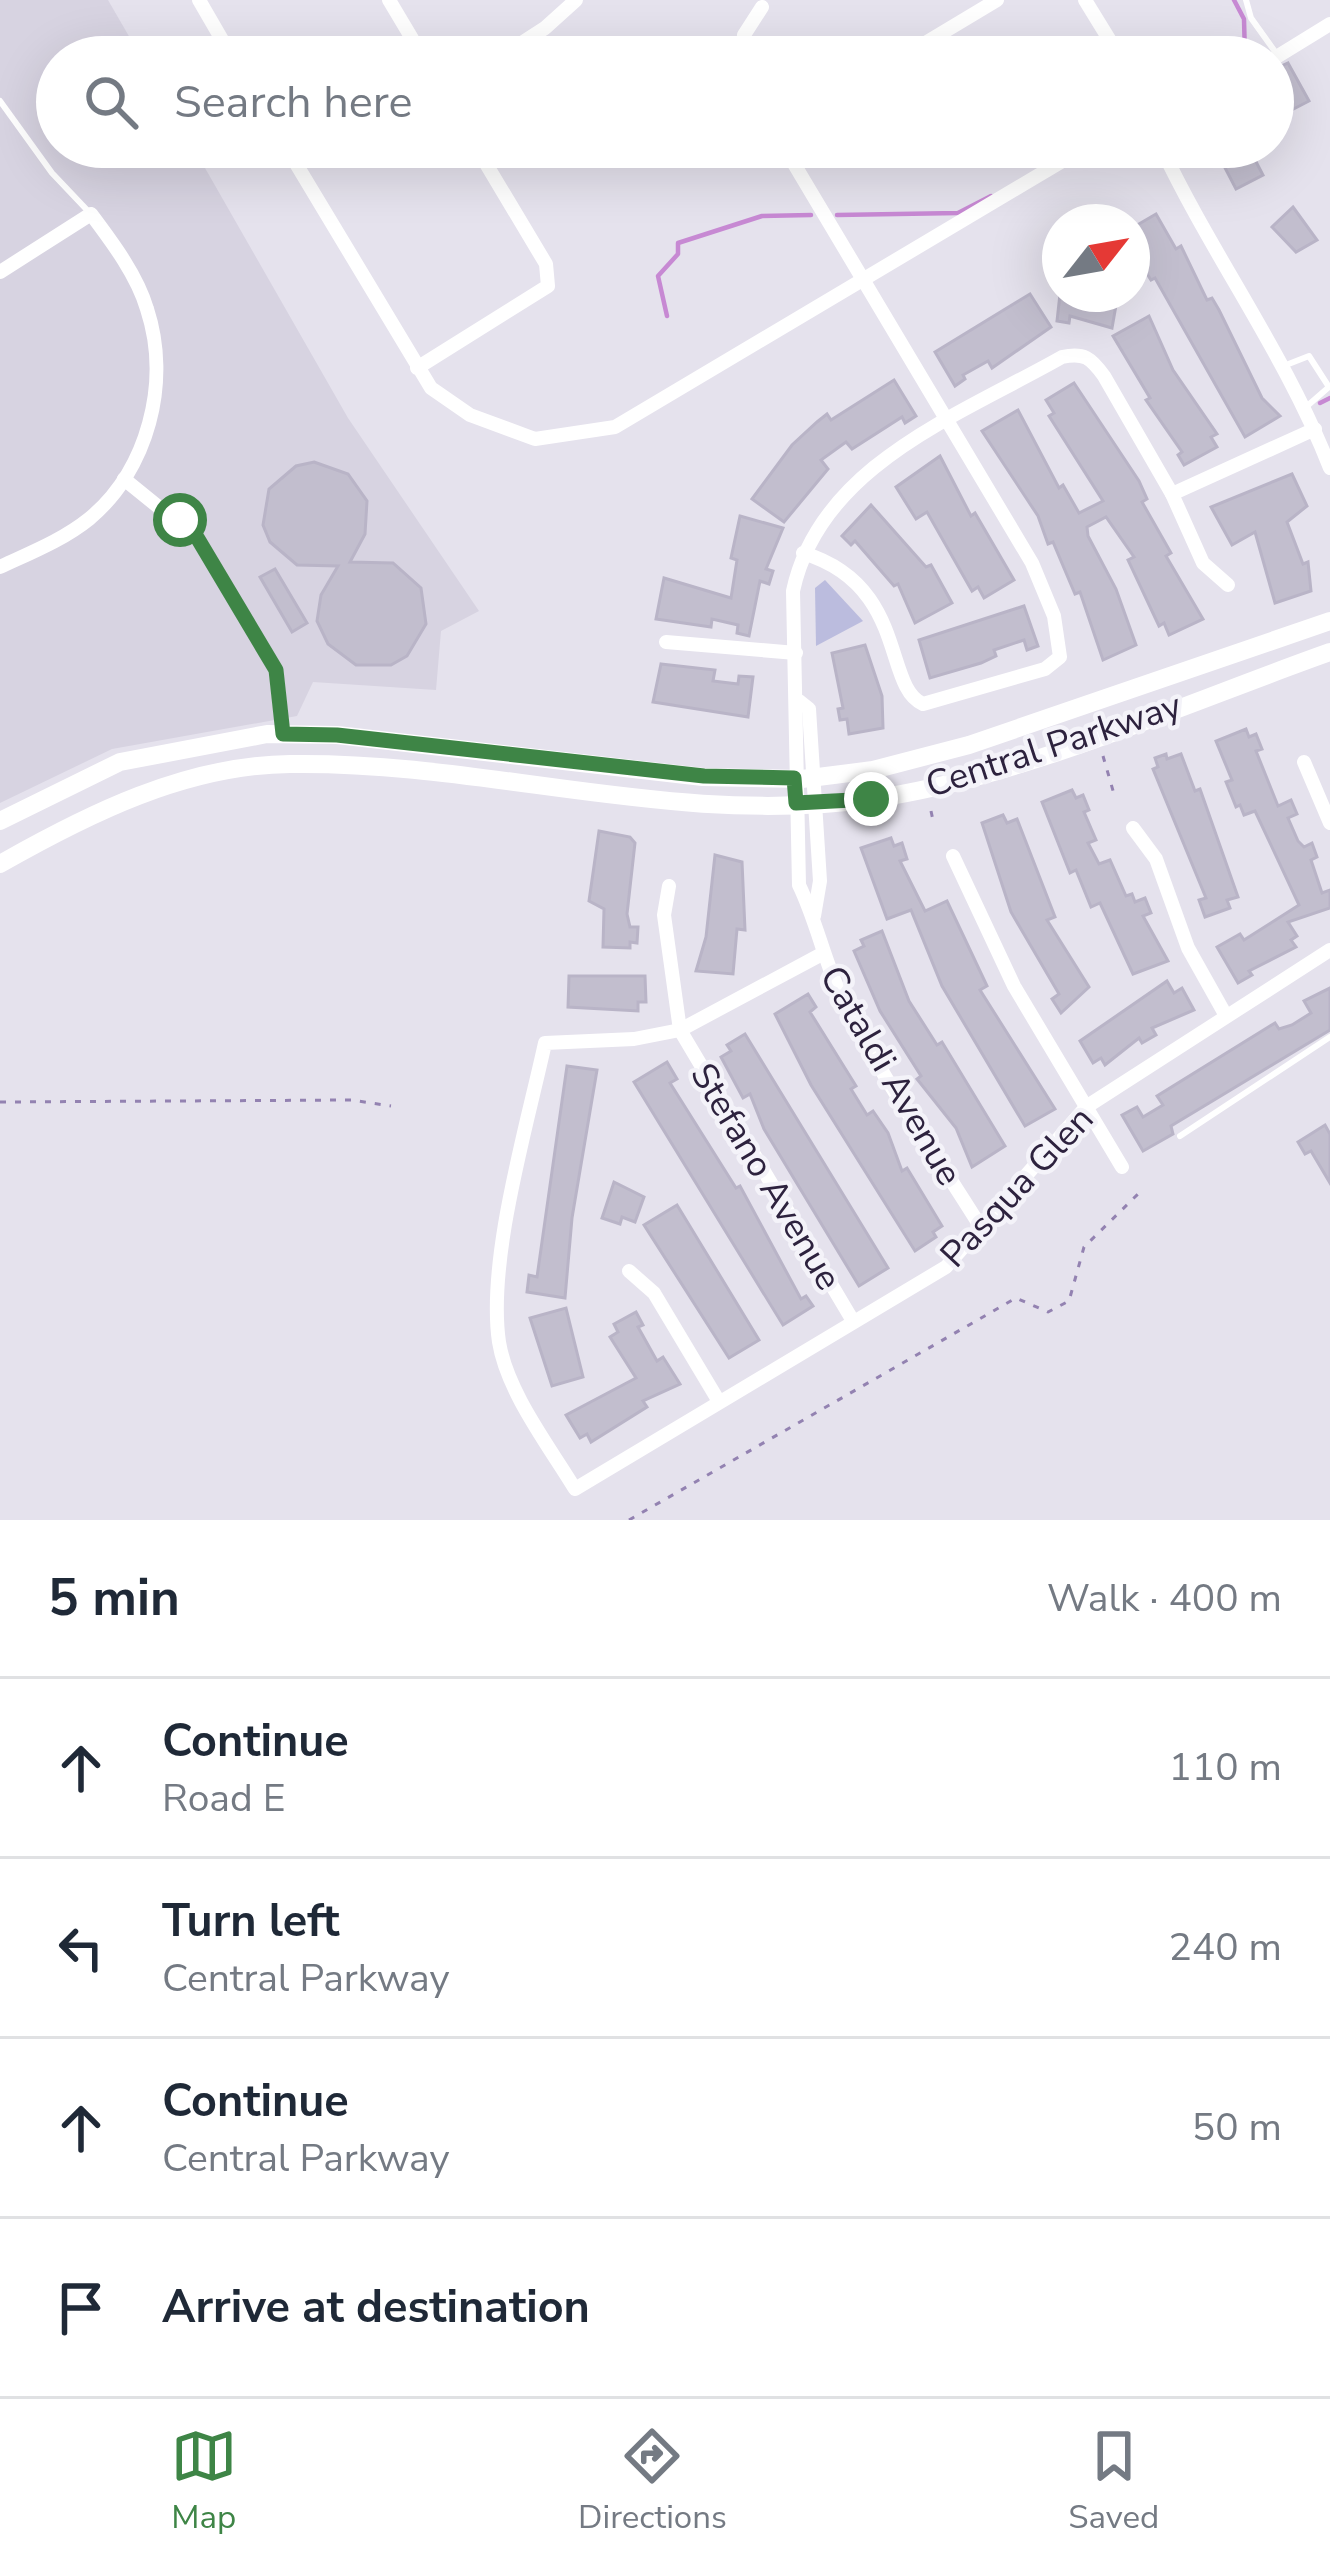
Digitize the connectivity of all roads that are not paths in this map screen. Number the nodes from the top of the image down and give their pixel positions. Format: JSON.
{"nodes":[{"id":1,"x":199,"y":0,"type":"edge"},
{"id":2,"x":389,"y":0,"type":"edge"},
{"id":3,"x":576,"y":0,"type":"edge"},
{"id":4,"x":997,"y":0,"type":"edge"},
{"id":5,"x":1085,"y":0,"type":"edge"},
{"id":6,"x":1246,"y":0,"type":"edge"},
{"id":7,"x":762,"y":8,"type":"dead end"},
{"id":8,"x":1330,"y":24,"type":"edge"},
{"id":9,"x":220,"y":36,"type":"edge"},
{"id":10,"x":410,"y":36,"type":"edge"},
{"id":11,"x":533,"y":36,"type":"edge"},
{"id":12,"x":744,"y":36,"type":"edge"},
{"id":13,"x":937,"y":36,"type":"edge"},
{"id":14,"x":1107,"y":36,"type":"edge"},
{"id":15,"x":1263,"y":36,"type":"edge"},
{"id":16,"x":1294,"y":46,"type":"edge"},
{"id":17,"x":0,"y":101,"type":"edge"},
{"id":18,"x":36,"y":151,"type":"edge"},
{"id":19,"x":48,"y":168,"type":"edge"},
{"id":20,"x":298,"y":168,"type":"edge"},
{"id":21,"x":489,"y":168,"type":"edge"},
{"id":22,"x":796,"y":168,"type":"edge"},
{"id":23,"x":1051,"y":168,"type":"edge"},
{"id":24,"x":1172,"y":168,"type":"edge"},
{"id":25,"x":91,"y":214,"type":"junction"},
{"id":26,"x":0,"y":272,"type":"edge"},
{"id":27,"x":864,"y":282,"type":"junction"},
{"id":28,"x":1283,"y":367,"type":"junction"},
{"id":29,"x":417,"y":368,"type":"junction"},
{"id":30,"x":1306,"y":407,"type":"junction"},
{"id":31,"x":947,"y":423,"type":"junction"},
{"id":32,"x":1315,"y":430,"type":"junction"},
{"id":33,"x":1330,"y":468,"type":"edge"},
{"id":34,"x":124,"y":479,"type":"junction"},
{"id":35,"x":1172,"y":494,"type":"junction"},
{"id":36,"x":803,"y":553,"type":"junction"},
{"id":37,"x":0,"y":568,"type":"edge"},
{"id":38,"x":1228,"y":585,"type":"dead end"},
{"id":39,"x":1330,"y":621,"type":"edge"},
{"id":40,"x":667,"y":641,"type":"dead end"},
{"id":41,"x":1330,"y":652,"type":"edge"},
{"id":42,"x":796,"y":653,"type":"junction"},
{"id":43,"x":283,"y":734,"type":"junction"},
{"id":44,"x":1304,"y":762,"type":"dead end"},
{"id":45,"x":805,"y":792,"type":"junction"},
{"id":46,"x":0,"y":821,"type":"edge"},
{"id":47,"x":1330,"y":823,"type":"edge"},
{"id":48,"x":1132,"y":828,"type":"dead end"},
{"id":49,"x":953,"y":856,"type":"dead end"},
{"id":50,"x":0,"y":864,"type":"edge"},
{"id":51,"x":669,"y":886,"type":"dead end"},
{"id":52,"x":1330,"y":950,"type":"edge"},
{"id":53,"x":822,"y":954,"type":"junction"},
{"id":54,"x":1225,"y":1014,"type":"junction"},
{"id":55,"x":680,"y":1030,"type":"junction"},
{"id":56,"x":1330,"y":1037,"type":"edge"},
{"id":57,"x":1086,"y":1107,"type":"junction"},
{"id":58,"x":1180,"y":1136,"type":"dead end"},
{"id":59,"x":1122,"y":1167,"type":"dead end"},
{"id":60,"x":982,"y":1229,"type":"junction"},
{"id":61,"x":629,"y":1270,"type":"dead end"},
{"id":62,"x":853,"y":1321,"type":"junction"},
{"id":63,"x":718,"y":1400,"type":"junction"}],
"edges":[{"from":1,"to":9,"type":"street"},
{"from":2,"to":10,"type":"street"},
{"from":3,"to":11,"type":"street"},
{"from":4,"to":13,"type":"street"},
{"from":5,"to":14,"type":"street"},
{"from":6,"to":15,"type":"lane"},
{"from":7,"to":12,"type":"street"},
{"from":8,"to":16,"type":"street"},
{"from":17,"to":18,"type":"lane"},
{"from":19,"to":25,"type":"lane"},
{"from":20,"to":29,"type":"street"},
{"from":21,"to":29,"type":"street"},
{"from":22,"to":27,"type":"street"},
{"from":23,"to":27,"type":"street"},
{"from":24,"to":28,"type":"street"},
{"from":25,"to":26,"type":"street"},
{"from":25,"to":34,"type":"street"},
{"from":27,"to":29,"type":"street"},
{"from":27,"to":31,"type":"street"},
{"from":28,"to":30,"type":"street"},
{"from":28,"to":30,"type":"lane"},
{"from":30,"to":32,"type":"street"},
{"from":31,"to":35,"type":"street"},
{"from":31,"to":36,"type":"street"},
{"from":31,"to":36,"type":"street"},
{"from":32,"to":33,"type":"street"},
{"from":32,"to":35,"type":"street"},
{"from":34,"to":37,"type":"street"},
{"from":34,"to":43,"type":"street"},
{"from":35,"to":38,"type":"street"},
{"from":36,"to":42,"type":"street","name":"Cataldi Avenue"},
{"from":39,"to":45,"type":"main road","name":"Central Parkway"},
{"from":40,"to":42,"type":"street"},
{"from":41,"to":45,"type":"main road","name":"Central Parkway"},
{"from":42,"to":45,"type":"street","name":"Cataldi Avenue"},
{"from":43,"to":45,"type":"main road","name":"Central Parkway"},
{"from":43,"to":46,"type":"main road","name":"Central Parkway"},
{"from":44,"to":47,"type":"street"},
{"from":45,"to":50,"type":"main road","name":"Central Parkway"},
{"from":45,"to":53,"type":"street","name":"Cataldi Avenue"},
{"from":48,"to":54,"type":"street"},
{"from":49,"to":57,"type":"street"},
{"from":51,"to":55,"type":"street"},
{"from":52,"to":54,"type":"street","name":"Pasqua Glen"},
{"from":53,"to":55,"type":"street"},
{"from":53,"to":60,"type":"street","name":"Cataldi Avenue"},
{"from":54,"to":57,"type":"street","name":"Pasqua Glen"},
{"from":55,"to":62,"type":"street","name":"Stefano Avenue"},
{"from":55,"to":63,"type":"street","name":"Pasqua Glen"},
{"from":56,"to":58,"type":"lane"},
{"from":57,"to":59,"type":"street"},
{"from":57,"to":60,"type":"street","name":"Pasqua Glen"},
{"from":60,"to":62,"type":"street","name":"Pasqua Glen"},
{"from":61,"to":63,"type":"street"},
{"from":62,"to":63,"type":"street","name":"Pasqua Glen"}]}
